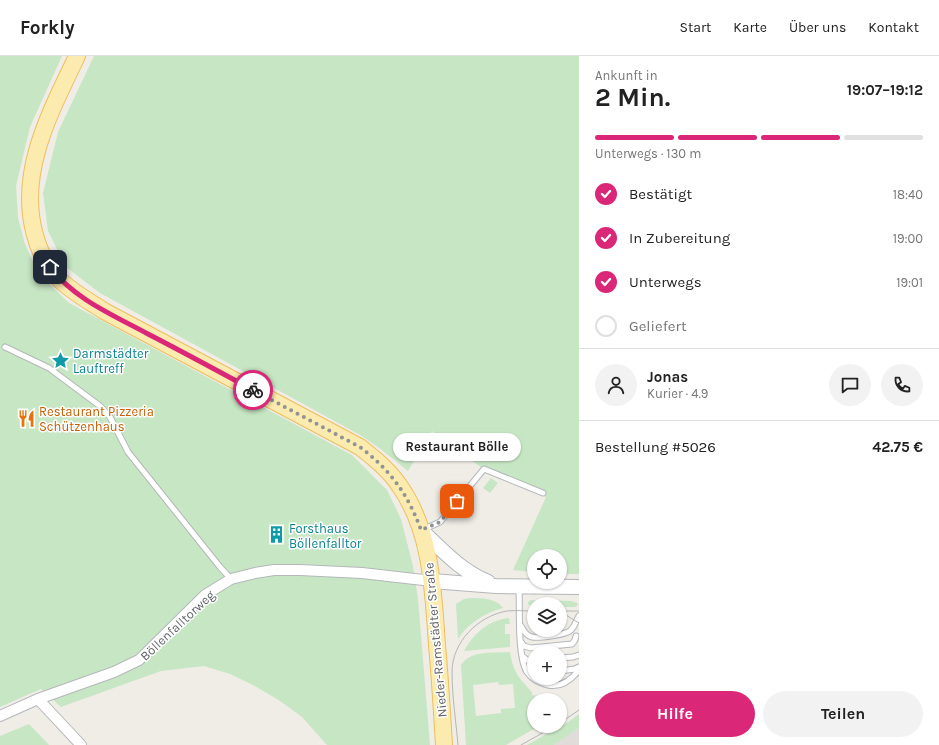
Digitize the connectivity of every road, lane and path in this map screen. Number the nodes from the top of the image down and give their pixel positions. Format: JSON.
{"nodes":[{"id":1,"x":77,"y":56,"type":"edge"},
{"id":2,"x":5,"y":347,"type":"dead end"},
{"id":3,"x":543,"y":493,"type":"dead end"},
{"id":4,"x":421,"y":530,"type":"junction"},
{"id":5,"x":231,"y":579,"type":"junction"},
{"id":6,"x":432,"y":581,"type":"junction"},
{"id":7,"x":496,"y":586,"type":"junction"},
{"id":8,"x":519,"y":586,"type":"junction"},
{"id":9,"x":579,"y":587,"type":"edge"},
{"id":10,"x":579,"y":616,"type":"edge"},
{"id":11,"x":520,"y":625,"type":"junction"},
{"id":12,"x":575,"y":625,"type":"junction"},
{"id":13,"x":576,"y":636,"type":"junction"},
{"id":14,"x":520,"y":641,"type":"junction"},
{"id":15,"x":579,"y":642,"type":"edge"},
{"id":16,"x":579,"y":654,"type":"edge"},
{"id":17,"x":522,"y":656,"type":"junction"},
{"id":18,"x":567,"y":657,"type":"edge"},
{"id":19,"x":527,"y":660,"type":"edge"},
{"id":20,"x":579,"y":668,"type":"edge"},
{"id":21,"x":526,"y":670,"type":"joint"},
{"id":22,"x":567,"y":670,"type":"edge"},
{"id":23,"x":38,"y":699,"type":"junction"},
{"id":24,"x":0,"y":716,"type":"edge"},
{"id":25,"x":81,"y":745,"type":"edge"},
{"id":26,"x":444,"y":745,"type":"edge"}],
"edges":[{"from":1,"to":4,"type":"main road","name":"Nieder-Ramstädter Straße"},
{"from":2,"to":5,"type":"lane"},
{"from":3,"to":4,"type":"lane"},
{"from":4,"to":6,"type":"main road","name":"Nieder-Ramstädter Straße"},
{"from":4,"to":7,"type":"main road"},
{"from":5,"to":6,"type":"street","name":"Böllenfalltorweg"},
{"from":5,"to":23,"type":"street","name":"Böllenfalltorweg"},
{"from":6,"to":7,"type":"main road"},
{"from":6,"to":26,"type":"main road","name":"Nieder-Ramstädter Straße"},
{"from":7,"to":8,"type":"main road"},
{"from":8,"to":9,"type":"main road"},
{"from":8,"to":11,"type":"lane"},
{"from":10,"to":12,"type":"lane"},
{"from":11,"to":12,"type":"lane"},
{"from":11,"to":14,"type":"lane"},
{"from":12,"to":13,"type":"lane"},
{"from":13,"to":14,"type":"lane"},
{"from":13,"to":15,"type":"lane"},
{"from":14,"to":17,"type":"lane"},
{"from":16,"to":18,"type":"lane"},
{"from":17,"to":19,"type":"lane"},
{"from":17,"to":21,"type":"lane"},
{"from":20,"to":21,"type":"lane"},
{"from":20,"to":22,"type":"lane"},
{"from":23,"to":24,"type":"street","name":"Böllenfalltorweg"},
{"from":23,"to":25,"type":"street"}]}
